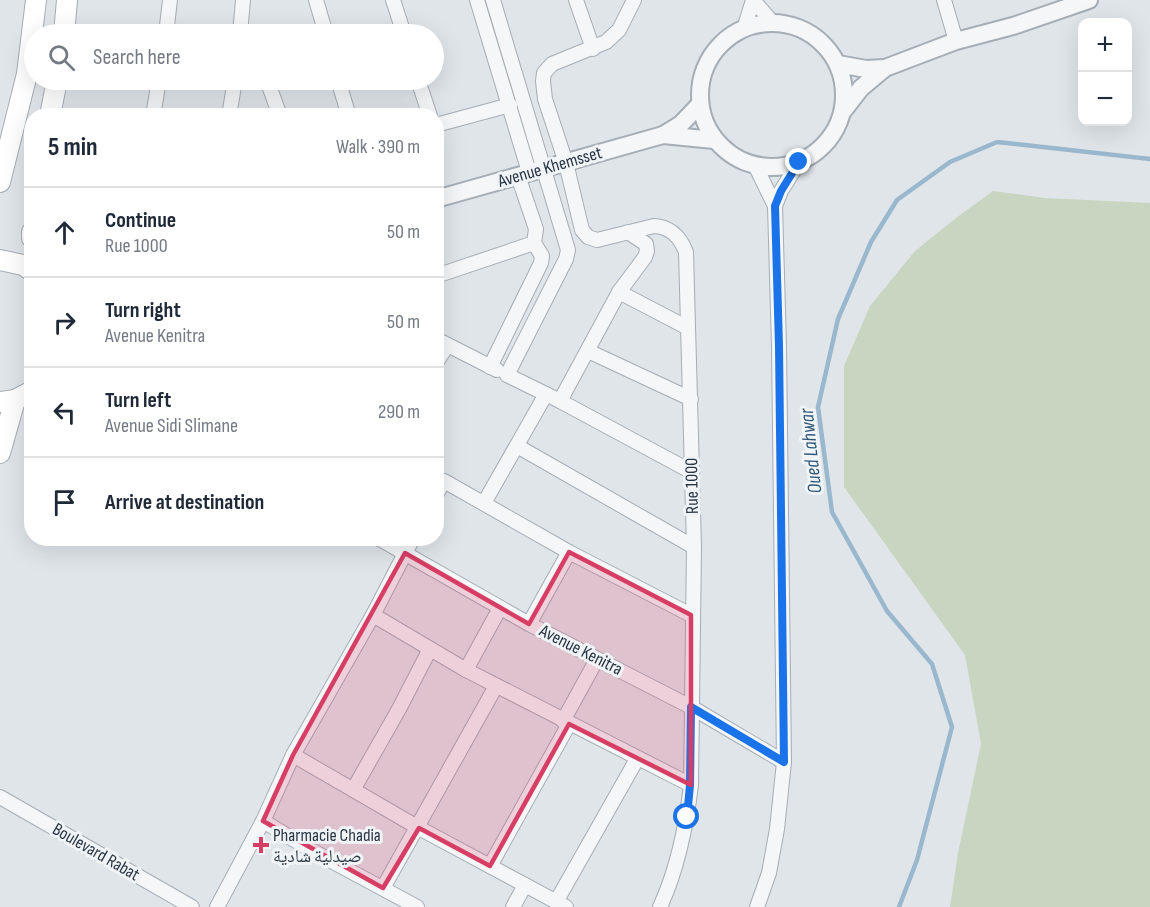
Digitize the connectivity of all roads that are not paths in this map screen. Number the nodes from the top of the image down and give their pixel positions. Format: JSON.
{"nodes":[{"id":1,"x":36,"y":0,"type":"edge"},
{"id":2,"x":67,"y":0,"type":"edge"},
{"id":3,"x":170,"y":0,"type":"edge"},
{"id":4,"x":243,"y":0,"type":"edge"},
{"id":5,"x":316,"y":0,"type":"edge"},
{"id":6,"x":393,"y":0,"type":"edge"},
{"id":7,"x":477,"y":0,"type":"edge"},
{"id":8,"x":493,"y":0,"type":"edge"},
{"id":9,"x":576,"y":0,"type":"edge"},
{"id":10,"x":634,"y":0,"type":"edge"},
{"id":11,"x":944,"y":0,"type":"edge"},
{"id":12,"x":1089,"y":0,"type":"edge"},
{"id":13,"x":243,"y":15,"type":"junction"},
{"id":14,"x":773,"y":22,"type":"junction"},
{"id":15,"x":33,"y":24,"type":"edge"},
{"id":16,"x":65,"y":24,"type":"edge"},
{"id":17,"x":167,"y":24,"type":"edge"},
{"id":18,"x":242,"y":24,"type":"edge"},
{"id":19,"x":246,"y":24,"type":"edge"},
{"id":20,"x":323,"y":24,"type":"edge"},
{"id":21,"x":401,"y":24,"type":"edge"},
{"id":22,"x":744,"y":29,"type":"junction"},
{"id":23,"x":956,"y":41,"type":"junction"},
{"id":24,"x":593,"y":49,"type":"junction"},
{"id":25,"x":838,"y":64,"type":"junction"},
{"id":26,"x":885,"y":68,"type":"junction"},
{"id":27,"x":24,"y":86,"type":"edge"},
{"id":28,"x":55,"y":90,"type":"edge"},
{"id":29,"x":157,"y":90,"type":"edge"},
{"id":30,"x":233,"y":90,"type":"edge"},
{"id":31,"x":271,"y":90,"type":"edge"},
{"id":32,"x":342,"y":90,"type":"edge"},
{"id":33,"x":421,"y":90,"type":"edge"},
{"id":34,"x":700,"y":104,"type":"junction"},
{"id":35,"x":510,"y":105,"type":"junction"},
{"id":36,"x":52,"y":108,"type":"edge"},
{"id":37,"x":154,"y":108,"type":"edge"},
{"id":38,"x":230,"y":108,"type":"edge"},
{"id":39,"x":277,"y":108,"type":"edge"},
{"id":40,"x":347,"y":108,"type":"edge"},
{"id":41,"x":427,"y":108,"type":"edge"},
{"id":42,"x":843,"y":111,"type":"junction"},
{"id":43,"x":444,"y":122,"type":"edge"},
{"id":44,"x":663,"y":135,"type":"junction"},
{"id":45,"x":714,"y":140,"type":"junction"},
{"id":46,"x":799,"y":162,"type":"junction"},
{"id":47,"x":566,"y":163,"type":"junction"},
{"id":48,"x":756,"y":165,"type":"junction"},
{"id":49,"x":530,"y":172,"type":"junction"},
{"id":50,"x":0,"y":182,"type":"edge"},
{"id":51,"x":444,"y":197,"type":"edge"},
{"id":52,"x":775,"y":206,"type":"junction"},
{"id":53,"x":628,"y":232,"type":"junction"},
{"id":54,"x":534,"y":243,"type":"junction"},
{"id":55,"x":0,"y":260,"type":"edge"},
{"id":56,"x":24,"y":267,"type":"edge"},
{"id":57,"x":444,"y":273,"type":"edge"},
{"id":58,"x":619,"y":292,"type":"junction"},
{"id":59,"x":688,"y":328,"type":"junction"},
{"id":60,"x":444,"y":343,"type":"edge"},
{"id":61,"x":588,"y":351,"type":"junction"},
{"id":62,"x":490,"y":367,"type":"junction"},
{"id":63,"x":507,"y":375,"type":"junction"},
{"id":64,"x":546,"y":394,"type":"junction"},
{"id":65,"x":16,"y":398,"type":"edge"},
{"id":66,"x":690,"y":399,"type":"junction"},
{"id":67,"x":560,"y":401,"type":"junction"},
{"id":68,"x":517,"y":446,"type":"junction"},
{"id":69,"x":0,"y":453,"type":"edge"},
{"id":70,"x":692,"y":472,"type":"junction"},
{"id":71,"x":444,"y":481,"type":"edge"},
{"id":72,"x":484,"y":502,"type":"junction"},
{"id":73,"x":394,"y":546,"type":"edge"},
{"id":74,"x":409,"y":546,"type":"edge"},
{"id":75,"x":694,"y":547,"type":"junction"},
{"id":76,"x":569,"y":552,"type":"junction"},
{"id":77,"x":405,"y":553,"type":"junction"},
{"id":78,"x":500,"y":608,"type":"junction"},
{"id":79,"x":373,"y":615,"type":"junction"},
{"id":80,"x":691,"y":615,"type":"junction"},
{"id":81,"x":529,"y":624,"type":"junction"},
{"id":82,"x":430,"y":649,"type":"junction"},
{"id":83,"x":597,"y":659,"type":"junction"},
{"id":84,"x":466,"y":670,"type":"junction"},
{"id":85,"x":496,"y":686,"type":"junction"},
{"id":86,"x":691,"y":707,"type":"junction"},
{"id":87,"x":566,"y":722,"type":"junction"},
{"id":88,"x":293,"y":755,"type":"junction"},
{"id":89,"x":637,"y":759,"type":"junction"},
{"id":90,"x":784,"y":762,"type":"junction"},
{"id":91,"x":690,"y":785,"type":"junction"},
{"id":92,"x":353,"y":790,"type":"junction"},
{"id":93,"x":0,"y":797,"type":"edge"},
{"id":94,"x":263,"y":821,"type":"junction"},
{"id":95,"x":419,"y":828,"type":"junction"},
{"id":96,"x":490,"y":866,"type":"junction"},
{"id":97,"x":525,"y":885,"type":"junction"},
{"id":98,"x":383,"y":888,"type":"junction"},
{"id":99,"x":561,"y":904,"type":"edge"},
{"id":100,"x":192,"y":907,"type":"edge"},
{"id":101,"x":217,"y":907,"type":"edge"},
{"id":102,"x":417,"y":907,"type":"edge"},
{"id":103,"x":513,"y":907,"type":"edge"},
{"id":104,"x":660,"y":907,"type":"edge"},
{"id":105,"x":757,"y":907,"type":"edge"}],
"edges":[{"from":1,"to":15,"type":"main road"},
{"from":2,"to":16,"type":"main road"},
{"from":3,"to":17,"type":"street"},
{"from":4,"to":13,"type":"street"},
{"from":5,"to":20,"type":"street"},
{"from":6,"to":21,"type":"street"},
{"from":7,"to":35,"type":"street"},
{"from":8,"to":49,"type":"street"},
{"from":9,"to":24,"type":"street"},
{"from":10,"to":24,"type":"street"},
{"from":11,"to":23,"type":"street"},
{"from":12,"to":23,"type":"street"},
{"from":13,"to":18,"type":"street"},
{"from":13,"to":19,"type":"street"},
{"from":14,"to":22,"type":"street"},
{"from":14,"to":22,"type":"street"},
{"from":14,"to":25,"type":"street"},
{"from":22,"to":34,"type":"street"},
{"from":23,"to":26,"type":"street"},
{"from":24,"to":47,"type":"street"},
{"from":25,"to":26,"type":"street"},
{"from":25,"to":42,"type":"street"},
{"from":26,"to":42,"type":"street"},
{"from":27,"to":50,"type":"main road"},
{"from":28,"to":36,"type":"main road"},
{"from":29,"to":37,"type":"street"},
{"from":30,"to":38,"type":"street"},
{"from":31,"to":39,"type":"street"},
{"from":32,"to":40,"type":"street"},
{"from":33,"to":41,"type":"street"},
{"from":34,"to":44,"type":"street","name":"Avenue Khemsset"},
{"from":34,"to":45,"type":"street"},
{"from":35,"to":43,"type":"street"},
{"from":35,"to":49,"type":"street"},
{"from":42,"to":46,"type":"street"},
{"from":44,"to":45,"type":"street","name":"Avenue Khemsset"},
{"from":44,"to":47,"type":"street","name":"Avenue Khemsset"},
{"from":45,"to":48,"type":"street"},
{"from":46,"to":48,"type":"street"},
{"from":46,"to":52,"type":"street"},
{"from":47,"to":49,"type":"street","name":"Avenue Khemsset"},
{"from":47,"to":53,"type":"street","name":"Rue 1000"},
{"from":48,"to":52,"type":"street"},
{"from":49,"to":51,"type":"street","name":"Avenue Khemsset"},
{"from":49,"to":54,"type":"street"},
{"from":49,"to":63,"type":"street"},
{"from":52,"to":90,"type":"street"},
{"from":53,"to":58,"type":"street"},
{"from":53,"to":59,"type":"street","name":"Rue 1000"},
{"from":54,"to":57,"type":"street"},
{"from":54,"to":62,"type":"street"},
{"from":55,"to":56,"type":"main road"},
{"from":58,"to":59,"type":"street"},
{"from":58,"to":61,"type":"street"},
{"from":59,"to":66,"type":"street","name":"Rue 1000"},
{"from":60,"to":62,"type":"street"},
{"from":61,"to":66,"type":"street"},
{"from":61,"to":67,"type":"street"},
{"from":62,"to":63,"type":"street"},
{"from":63,"to":64,"type":"street"},
{"from":64,"to":67,"type":"street"},
{"from":64,"to":68,"type":"street"},
{"from":65,"to":69,"type":"main road"},
{"from":66,"to":70,"type":"street","name":"Rue 1000"},
{"from":67,"to":70,"type":"street"},
{"from":68,"to":72,"type":"street"},
{"from":68,"to":75,"type":"street"},
{"from":70,"to":75,"type":"street","name":"Rue 1000"},
{"from":71,"to":72,"type":"street"},
{"from":72,"to":76,"type":"street"},
{"from":73,"to":77,"type":"street","name":"Avenue Kenitra"},
{"from":74,"to":77,"type":"street"},
{"from":75,"to":80,"type":"street","name":"Rue 1000"},
{"from":76,"to":80,"type":"street"},
{"from":76,"to":81,"type":"street"},
{"from":77,"to":78,"type":"street","name":"Avenue Kenitra"},
{"from":77,"to":79,"type":"street"},
{"from":78,"to":81,"type":"street","name":"Avenue Kenitra"},
{"from":78,"to":84,"type":"street"},
{"from":79,"to":82,"type":"street"},
{"from":79,"to":88,"type":"street"},
{"from":80,"to":86,"type":"street","name":"Rue 1000"},
{"from":81,"to":83,"type":"street","name":"Avenue Kenitra"},
{"from":82,"to":84,"type":"street"},
{"from":82,"to":92,"type":"street"},
{"from":83,"to":86,"type":"street","name":"Avenue Kenitra"},
{"from":83,"to":87,"type":"street"},
{"from":84,"to":85,"type":"street"},
{"from":85,"to":87,"type":"street"},
{"from":85,"to":95,"type":"street"},
{"from":86,"to":90,"type":"street","name":"Avenue Kenitra"},
{"from":86,"to":91,"type":"street","name":"Rue 1000"},
{"from":87,"to":89,"type":"street"},
{"from":87,"to":96,"type":"street"},
{"from":88,"to":92,"type":"street"},
{"from":88,"to":94,"type":"street"},
{"from":89,"to":91,"type":"street"},
{"from":89,"to":99,"type":"street"},
{"from":90,"to":105,"type":"street"},
{"from":91,"to":104,"type":"street","name":"Rue 1000"},
{"from":92,"to":95,"type":"street"},
{"from":93,"to":100,"type":"street","name":"Boulevard Rabat"},
{"from":94,"to":98,"type":"street"},
{"from":94,"to":101,"type":"street"},
{"from":95,"to":96,"type":"street"},
{"from":95,"to":98,"type":"street"},
{"from":96,"to":97,"type":"street"},
{"from":97,"to":99,"type":"street"},
{"from":97,"to":103,"type":"street"},
{"from":98,"to":102,"type":"street"}]}
